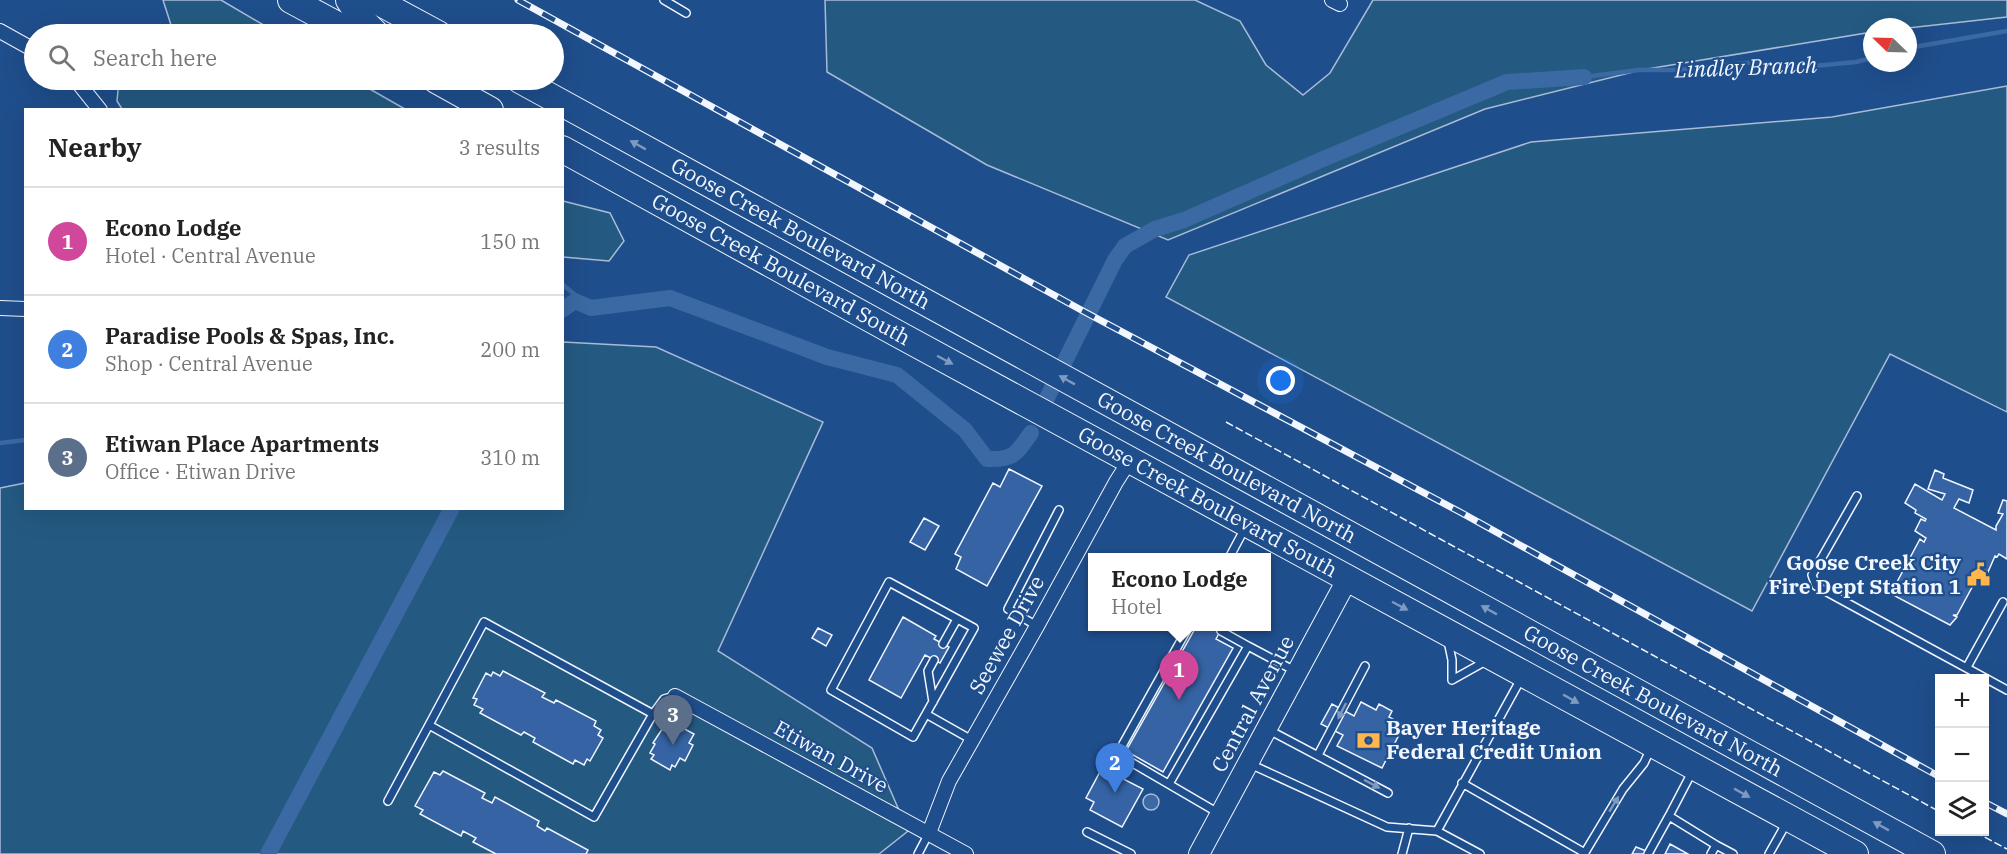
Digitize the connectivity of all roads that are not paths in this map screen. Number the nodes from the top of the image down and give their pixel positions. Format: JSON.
{"nodes":[{"id":1,"x":291,"y":0,"type":"edge"},
{"id":2,"x":349,"y":0,"type":"edge"},
{"id":3,"x":375,"y":0,"type":"edge"},
{"id":4,"x":664,"y":0,"type":"edge"},
{"id":5,"x":686,"y":13,"type":"dead end"},
{"id":6,"x":335,"y":24,"type":"edge"},
{"id":7,"x":366,"y":24,"type":"edge"},
{"id":8,"x":419,"y":24,"type":"edge"},
{"id":9,"x":0,"y":31,"type":"edge"},
{"id":10,"x":24,"y":44,"type":"edge"},
{"id":11,"x":84,"y":90,"type":"edge"},
{"id":12,"x":454,"y":90,"type":"edge"},
{"id":13,"x":538,"y":90,"type":"edge"},
{"id":14,"x":98,"y":108,"type":"edge"},
{"id":15,"x":486,"y":108,"type":"edge"},
{"id":16,"x":564,"y":150,"type":"edge"},
{"id":17,"x":0,"y":308,"type":"edge"},
{"id":18,"x":24,"y":310,"type":"edge"},
{"id":19,"x":1130,"y":460,"type":"junction"},
{"id":20,"x":1857,"y":496,"type":"dead end"},
{"id":21,"x":1297,"y":505,"type":"junction"},
{"id":22,"x":1059,"y":510,"type":"dead end"},
{"id":23,"x":1248,"y":523,"type":"junction"},
{"id":24,"x":1231,"y":553,"type":"edge"},
{"id":25,"x":1348,"y":578,"type":"junction"},
{"id":26,"x":1432,"y":579,"type":"junction"},
{"id":27,"x":2003,"y":602,"type":"dead end"},
{"id":28,"x":957,"y":619,"type":"junction"},
{"id":29,"x":1037,"y":626,"type":"junction"},
{"id":30,"x":1445,"y":630,"type":"junction"},
{"id":31,"x":1187,"y":631,"type":"edge"},
{"id":32,"x":1221,"y":631,"type":"dead end"},
{"id":33,"x":943,"y":644,"type":"dead end"},
{"id":34,"x":1248,"y":646,"type":"junction"},
{"id":35,"x":1495,"y":657,"type":"junction"},
{"id":36,"x":934,"y":660,"type":"dead end"},
{"id":37,"x":1365,"y":666,"type":"dead end"},
{"id":38,"x":1967,"y":667,"type":"junction"},
{"id":39,"x":1298,"y":672,"type":"junction"},
{"id":40,"x":1524,"y":673,"type":"junction"},
{"id":41,"x":2007,"y":690,"type":"edge"},
{"id":42,"x":675,"y":696,"type":"joint"},
{"id":43,"x":933,"y":702,"type":"junction"},
{"id":44,"x":653,"y":714,"type":"junction"},
{"id":45,"x":926,"y":714,"type":"junction"},
{"id":46,"x":429,"y":725,"type":"junction"},
{"id":47,"x":1267,"y":729,"type":"junction"},
{"id":48,"x":972,"y":740,"type":"junction"},
{"id":49,"x":1653,"y":744,"type":"junction"},
{"id":50,"x":1318,"y":755,"type":"junction"},
{"id":51,"x":1248,"y":764,"type":"junction"},
{"id":52,"x":1695,"y":767,"type":"junction"},
{"id":53,"x":1462,"y":783,"type":"junction"},
{"id":54,"x":1168,"y":784,"type":"junction"},
{"id":55,"x":1388,"y":793,"type":"dead end"},
{"id":56,"x":388,"y":801,"type":"dead end"},
{"id":57,"x":1221,"y":814,"type":"junction"},
{"id":58,"x":1669,"y":816,"type":"junction"},
{"id":59,"x":1789,"y":818,"type":"junction"},
{"id":60,"x":1409,"y":828,"type":"junction"},
{"id":61,"x":1437,"y":831,"type":"junction"},
{"id":62,"x":1087,"y":832,"type":"dead end"},
{"id":63,"x":929,"y":833,"type":"junction"},
{"id":64,"x":1716,"y":845,"type":"junction"},
{"id":65,"x":918,"y":854,"type":"edge"},
{"id":66,"x":966,"y":854,"type":"edge"},
{"id":67,"x":1131,"y":854,"type":"edge"},
{"id":68,"x":1199,"y":854,"type":"edge"},
{"id":69,"x":1402,"y":854,"type":"edge"},
{"id":70,"x":1480,"y":854,"type":"edge"},
{"id":71,"x":1585,"y":854,"type":"edge"},
{"id":72,"x":1648,"y":854,"type":"edge"},
{"id":73,"x":1711,"y":854,"type":"edge"},
{"id":74,"x":1733,"y":854,"type":"edge"},
{"id":75,"x":1769,"y":854,"type":"edge"},
{"id":76,"x":1855,"y":854,"type":"edge"},
{"id":77,"x":1932,"y":854,"type":"edge"}],
"edges":[{"from":1,"to":6,"type":"highway"},
{"from":2,"to":7,"type":"highway"},
{"from":3,"to":8,"type":"highway"},
{"from":4,"to":5,"type":"lane"},
{"from":9,"to":10,"type":"street"},
{"from":11,"to":14,"type":"street"},
{"from":12,"to":15,"type":"highway"},
{"from":21,"to":13,"type":"highway","name":"Goose Creek Boulevard North","one_way":true},
{"from":16,"to":19,"type":"highway","name":"Goose Creek Boulevard South","one_way":true},
{"from":17,"to":18,"type":"street"},
{"from":19,"to":23,"type":"highway","name":"Goose Creek Boulevard South"},
{"from":19,"to":29,"type":"street","name":"Seewee Drive"},
{"from":20,"to":38,"type":"lane"},
{"from":21,"to":25,"type":"highway"},
{"from":21,"to":26,"type":"highway","name":"Goose Creek Boulevard North"},
{"from":22,"to":29,"type":"lane"},
{"from":23,"to":24,"type":"lane"},
{"from":23,"to":25,"type":"highway","name":"Goose Creek Boulevard South"},
{"from":25,"to":26,"type":"highway"},
{"from":25,"to":30,"type":"highway","name":"Goose Creek Boulevard South","one_way":true},
{"from":25,"to":39,"type":"street","name":"Central Avenue"},
{"from":77,"to":26,"type":"highway","name":"Goose Creek Boulevard North","one_way":true},
{"from":27,"to":38,"type":"lane"},
{"from":28,"to":33,"type":"lane"},
{"from":28,"to":43,"type":"lane"},
{"from":28,"to":45,"type":"lane"},
{"from":29,"to":48,"type":"street","name":"Seewee Drive"},
{"from":30,"to":35,"type":"highway","name":"Goose Creek Boulevard South"},
{"from":30,"to":35,"type":"lane"},
{"from":31,"to":54,"type":"lane"},
{"from":32,"to":34,"type":"lane"},
{"from":34,"to":39,"type":"lane"},
{"from":34,"to":54,"type":"lane"},
{"from":35,"to":40,"type":"highway","name":"Goose Creek Boulevard South"},
{"from":36,"to":43,"type":"lane"},
{"from":37,"to":50,"type":"lane","one_way":true},
{"from":38,"to":41,"type":"lane"},
{"from":39,"to":47,"type":"street","name":"Central Avenue"},
{"from":40,"to":49,"type":"highway","name":"Goose Creek Boulevard South","one_way":true},
{"from":40,"to":53,"type":"lane"},
{"from":42,"to":44,"type":"lane"},
{"from":42,"to":63,"type":"street","name":"Etiwan Drive"},
{"from":43,"to":45,"type":"lane"},
{"from":44,"to":46,"type":"lane"},
{"from":44,"to":46,"type":"lane"},
{"from":45,"to":48,"type":"lane"},
{"from":46,"to":56,"type":"lane"},
{"from":47,"to":50,"type":"lane"},
{"from":47,"to":51,"type":"street","name":"Central Avenue"},
{"from":48,"to":63,"type":"street","name":"Seewee Drive"},
{"from":49,"to":52,"type":"highway","name":"Goose Creek Boulevard South"},
{"from":71,"to":49,"type":"lane","one_way":true},
{"from":50,"to":55,"type":"lane","one_way":true},
{"from":51,"to":57,"type":"street","name":"Central Avenue"},
{"from":51,"to":60,"type":"lane"},
{"from":52,"to":58,"type":"lane"},
{"from":52,"to":59,"type":"highway","name":"Goose Creek Boulevard South","one_way":true},
{"from":53,"to":61,"type":"lane"},
{"from":53,"to":71,"type":"lane"},
{"from":54,"to":57,"type":"lane"},
{"from":57,"to":68,"type":"street","name":"Central Avenue"},
{"from":58,"to":64,"type":"lane"},
{"from":58,"to":72,"type":"lane"},
{"from":59,"to":75,"type":"lane"},
{"from":59,"to":76,"type":"highway","name":"Goose Creek Boulevard South"},
{"from":60,"to":61,"type":"lane"},
{"from":60,"to":69,"type":"lane"},
{"from":61,"to":70,"type":"lane"},
{"from":62,"to":67,"type":"lane"},
{"from":63,"to":65,"type":"lane"},
{"from":63,"to":66,"type":"street","name":"Etiwan Drive"},
{"from":64,"to":73,"type":"lane"},
{"from":64,"to":74,"type":"lane"}]}
